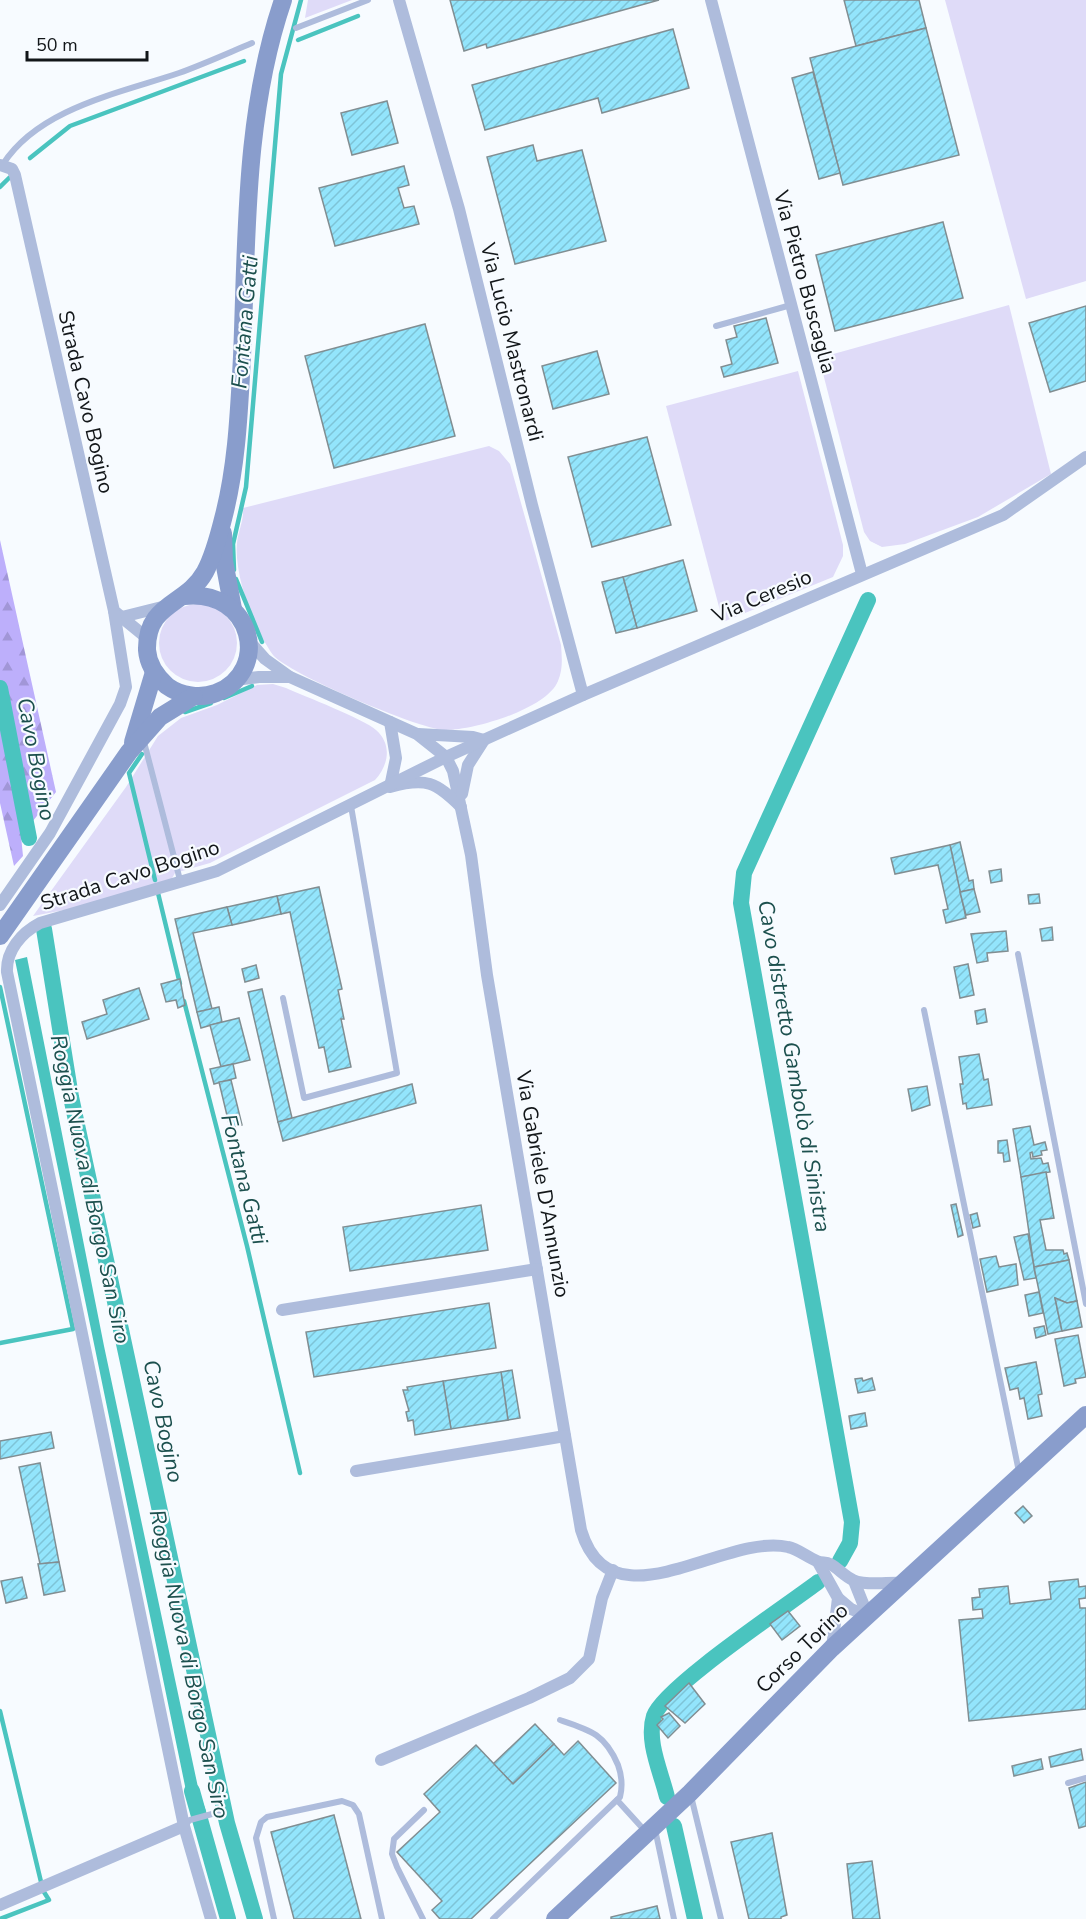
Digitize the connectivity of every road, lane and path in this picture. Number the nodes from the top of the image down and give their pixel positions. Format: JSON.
{"nodes":[{"id":1,"x":283,"y":0,"type":"edge"},
{"id":2,"x":368,"y":0,"type":"edge"},
{"id":3,"x":399,"y":0,"type":"edge"},
{"id":4,"x":711,"y":0,"type":"edge"},
{"id":5,"x":296,"y":28,"type":"dead end"},
{"id":6,"x":252,"y":43,"type":"dead end"},
{"id":7,"x":2,"y":165,"type":"edge"},
{"id":8,"x":791,"y":305,"type":"junction"},
{"id":9,"x":716,"y":326,"type":"dead end"},
{"id":10,"x":1086,"y":458,"type":"edge"},
{"id":11,"x":223,"y":518,"type":"junction"},
{"id":12,"x":862,"y":574,"type":"junction"},
{"id":13,"x":184,"y":596,"type":"junction"},
{"id":14,"x":166,"y":606,"type":"junction"},
{"id":15,"x":233,"y":609,"type":"junction"},
{"id":16,"x":118,"y":614,"type":"junction"},
{"id":17,"x":147,"y":638,"type":"junction"},
{"id":18,"x":249,"y":641,"type":"junction"},
{"id":19,"x":154,"y":672,"type":"junction"},
{"id":20,"x":290,"y":678,"type":"junction"},
{"id":21,"x":235,"y":680,"type":"junction"},
{"id":22,"x":583,"y":695,"type":"junction"},
{"id":23,"x":194,"y":696,"type":"junction"},
{"id":24,"x":390,"y":722,"type":"junction"},
{"id":25,"x":417,"y":734,"type":"junction"},
{"id":26,"x":142,"y":737,"type":"junction"},
{"id":27,"x":484,"y":740,"type":"junction"},
{"id":28,"x":129,"y":752,"type":"junction"},
{"id":29,"x":446,"y":757,"type":"junction"},
{"id":30,"x":390,"y":787,"type":"junction"},
{"id":31,"x":351,"y":806,"type":"junction"},
{"id":32,"x":461,"y":807,"type":"junction"},
{"id":33,"x":180,"y":880,"type":"junction"},
{"id":34,"x":0,"y":904,"type":"edge"},
{"id":35,"x":0,"y":936,"type":"edge"},
{"id":36,"x":1018,"y":954,"type":"dead end"},
{"id":37,"x":283,"y":998,"type":"dead end"},
{"id":38,"x":924,"y":1010,"type":"dead end"},
{"id":39,"x":537,"y":1269,"type":"junction"},
{"id":40,"x":1086,"y":1304,"type":"edge"},
{"id":41,"x":282,"y":1310,"type":"dead end"},
{"id":42,"x":1086,"y":1415,"type":"edge"},
{"id":43,"x":565,"y":1436,"type":"junction"},
{"id":44,"x":356,"y":1471,"type":"dead end"},
{"id":45,"x":1020,"y":1476,"type":"junction"},
{"id":46,"x":818,"y":1562,"type":"junction"},
{"id":47,"x":613,"y":1570,"type":"junction"},
{"id":48,"x":854,"y":1581,"type":"junction"},
{"id":49,"x":903,"y":1583,"type":"junction"},
{"id":50,"x":838,"y":1598,"type":"junction"},
{"id":51,"x":868,"y":1616,"type":"junction"},
{"id":52,"x":832,"y":1648,"type":"junction"},
{"id":53,"x":560,"y":1720,"type":"dead end"},
{"id":54,"x":381,"y":1760,"type":"dead end"},
{"id":55,"x":1086,"y":1778,"type":"edge"},
{"id":56,"x":1068,"y":1783,"type":"dead end"},
{"id":57,"x":690,"y":1792,"type":"junction"},
{"id":58,"x":616,"y":1800,"type":"junction"},
{"id":59,"x":424,"y":1810,"type":"dead end"},
{"id":60,"x":223,"y":1811,"type":"dead end"},
{"id":61,"x":187,"y":1823,"type":"junction"},
{"id":62,"x":650,"y":1829,"type":"junction"},
{"id":63,"x":0,"y":1905,"type":"edge"},
{"id":64,"x":211,"y":1919,"type":"edge"},
{"id":65,"x":274,"y":1919,"type":"edge"},
{"id":66,"x":382,"y":1919,"type":"edge"},
{"id":67,"x":423,"y":1919,"type":"edge"},
{"id":68,"x":493,"y":1919,"type":"edge"},
{"id":69,"x":555,"y":1919,"type":"edge"},
{"id":70,"x":674,"y":1919,"type":"edge"},
{"id":71,"x":721,"y":1919,"type":"edge"}],
"edges":[{"from":1,"to":11,"type":"main road"},
{"from":2,"to":5,"type":"lane"},
{"from":3,"to":22,"type":"street","name":"Via Lucio Mastronardi"},
{"from":4,"to":8,"type":"street","name":"Via Pietro Buscaglia"},
{"from":6,"to":7,"type":"lane"},
{"from":7,"to":16,"type":"street","name":"Strada Cavo Bogino"},
{"from":8,"to":9,"type":"lane"},
{"from":8,"to":12,"type":"street","name":"Via Pietro Buscaglia"},
{"from":10,"to":12,"type":"street","name":"Via Ceresio"},
{"from":11,"to":13,"type":"main road"},
{"from":11,"to":15,"type":"main road"},
{"from":12,"to":22,"type":"street","name":"Via Ceresio"},
{"from":13,"to":14,"type":"main road"},
{"from":13,"to":15,"type":"main road"},
{"from":14,"to":16,"type":"street"},
{"from":14,"to":17,"type":"main road"},
{"from":15,"to":18,"type":"main road"},
{"from":16,"to":17,"type":"street"},
{"from":16,"to":34,"type":"street"},
{"from":17,"to":19,"type":"main road"},
{"from":18,"to":20,"type":"street"},
{"from":18,"to":21,"type":"main road"},
{"from":19,"to":23,"type":"main road"},
{"from":19,"to":28,"type":"main road"},
{"from":20,"to":21,"type":"street"},
{"from":20,"to":24,"type":"street"},
{"from":21,"to":23,"type":"main road"},
{"from":22,"to":27,"type":"street","name":"Via Ceresio"},
{"from":23,"to":26,"type":"main road"},
{"from":24,"to":25,"type":"street"},
{"from":24,"to":30,"type":"street"},
{"from":25,"to":27,"type":"street"},
{"from":25,"to":29,"type":"street"},
{"from":26,"to":28,"type":"main road"},
{"from":26,"to":33,"type":"lane"},
{"from":27,"to":29,"type":"street","name":"Via Ceresio"},
{"from":27,"to":32,"type":"street"},
{"from":28,"to":35,"type":"main road"},
{"from":29,"to":30,"type":"street","name":"Strada Cavo Bogino"},
{"from":29,"to":32,"type":"street","name":"Via Gabriele D'Annunzio"},
{"from":30,"to":31,"type":"street","name":"Strada Cavo Bogino"},
{"from":30,"to":32,"type":"street"},
{"from":31,"to":33,"type":"street","name":"Strada Cavo Bogino"},
{"from":31,"to":37,"type":"lane"},
{"from":32,"to":39,"type":"street","name":"Via Gabriele D'Annunzio"},
{"from":33,"to":61,"type":"street","name":"Strada Cavo Bogino"},
{"from":36,"to":40,"type":"lane"},
{"from":38,"to":45,"type":"lane"},
{"from":39,"to":41,"type":"street"},
{"from":39,"to":43,"type":"street","name":"Via Gabriele D'Annunzio"},
{"from":42,"to":45,"type":"main road","name":"Corso Torino"},
{"from":43,"to":44,"type":"street"},
{"from":43,"to":47,"type":"street","name":"Via Gabriele D'Annunzio"},
{"from":45,"to":49,"type":"main road","name":"Corso Torino"},
{"from":46,"to":47,"type":"street","name":"Via Gabriele D'Annunzio"},
{"from":46,"to":48,"type":"street","name":"Via Gabriele D'Annunzio"},
{"from":46,"to":50,"type":"street"},
{"from":47,"to":54,"type":"street"},
{"from":48,"to":49,"type":"street"},
{"from":48,"to":51,"type":"street"},
{"from":49,"to":51,"type":"main road","name":"Corso Torino"},
{"from":50,"to":51,"type":"street"},
{"from":50,"to":52,"type":"street"},
{"from":51,"to":52,"type":"main road","name":"Corso Torino"},
{"from":52,"to":57,"type":"main road","name":"Corso Torino"},
{"from":53,"to":58,"type":"lane"},
{"from":55,"to":56,"type":"lane"},
{"from":57,"to":62,"type":"main road","name":"Corso Torino"},
{"from":57,"to":71,"type":"lane"},
{"from":58,"to":62,"type":"lane"},
{"from":58,"to":68,"type":"lane"},
{"from":59,"to":67,"type":"lane"},
{"from":60,"to":61,"type":"lane"},
{"from":61,"to":63,"type":"street"},
{"from":61,"to":64,"type":"street","name":"Strada Cavo Bogino"},
{"from":62,"to":69,"type":"main road","name":"Corso Torino"},
{"from":62,"to":70,"type":"lane"},
{"from":65,"to":66,"type":"lane"}]}
